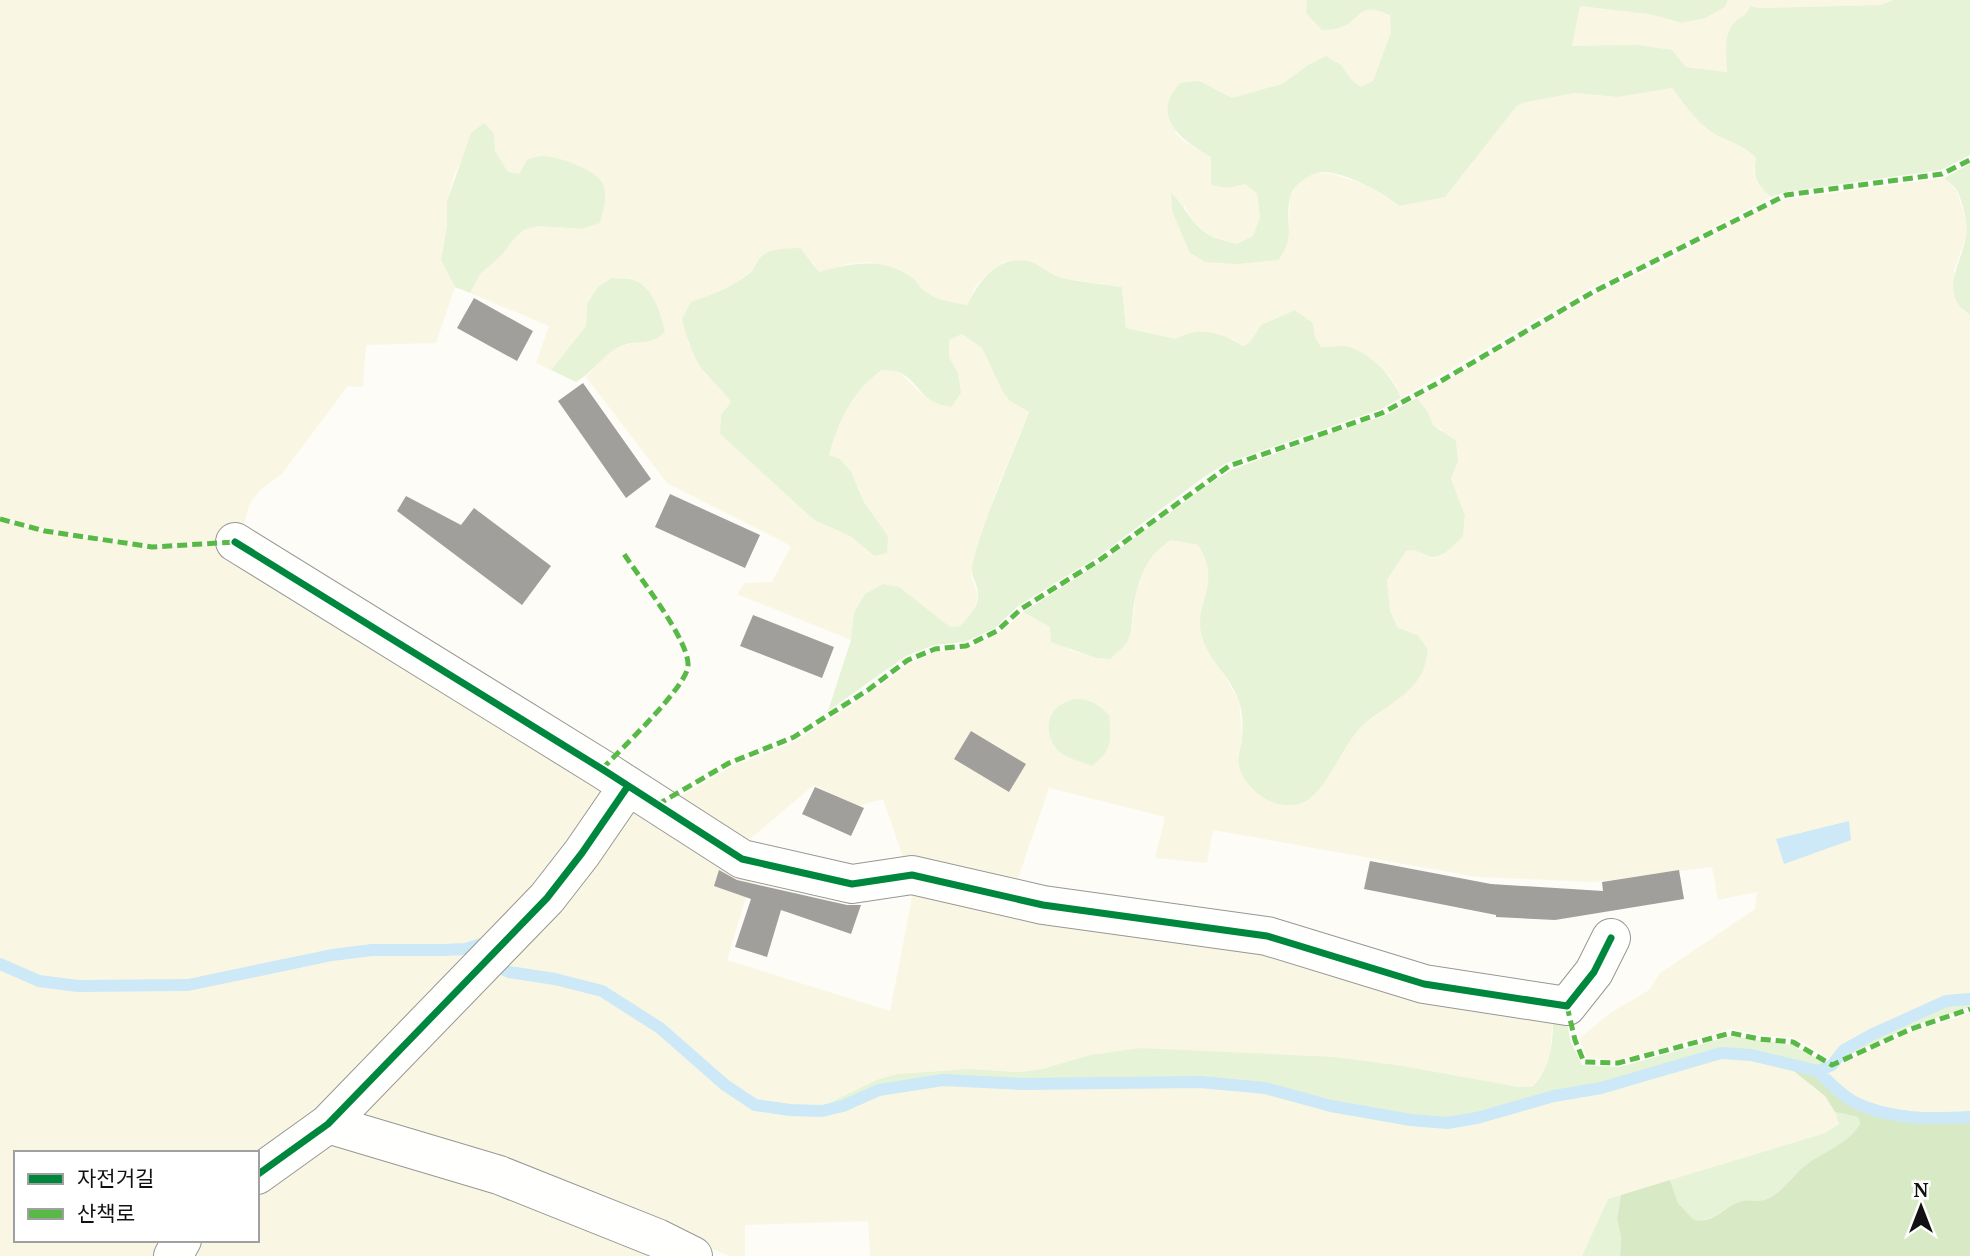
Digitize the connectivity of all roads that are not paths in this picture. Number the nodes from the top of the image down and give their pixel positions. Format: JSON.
{"nodes":[{"id":1,"x":235,"y":542,"type":"dead end"},
{"id":2,"x":628,"y":786,"type":"junction"},
{"id":3,"x":1611,"y":938,"type":"dead end"},
{"id":4,"x":328,"y":1124,"type":"junction"},
{"id":5,"x":259,"y":1174,"type":"edge"},
{"id":6,"x":694,"y":1256,"type":"edge"}],
"edges":[{"from":1,"to":2,"type":"street"},
{"from":2,"to":3,"type":"street"},
{"from":2,"to":4,"type":"street"},
{"from":4,"to":5,"type":"street"},
{"from":4,"to":6,"type":"street"}]}
